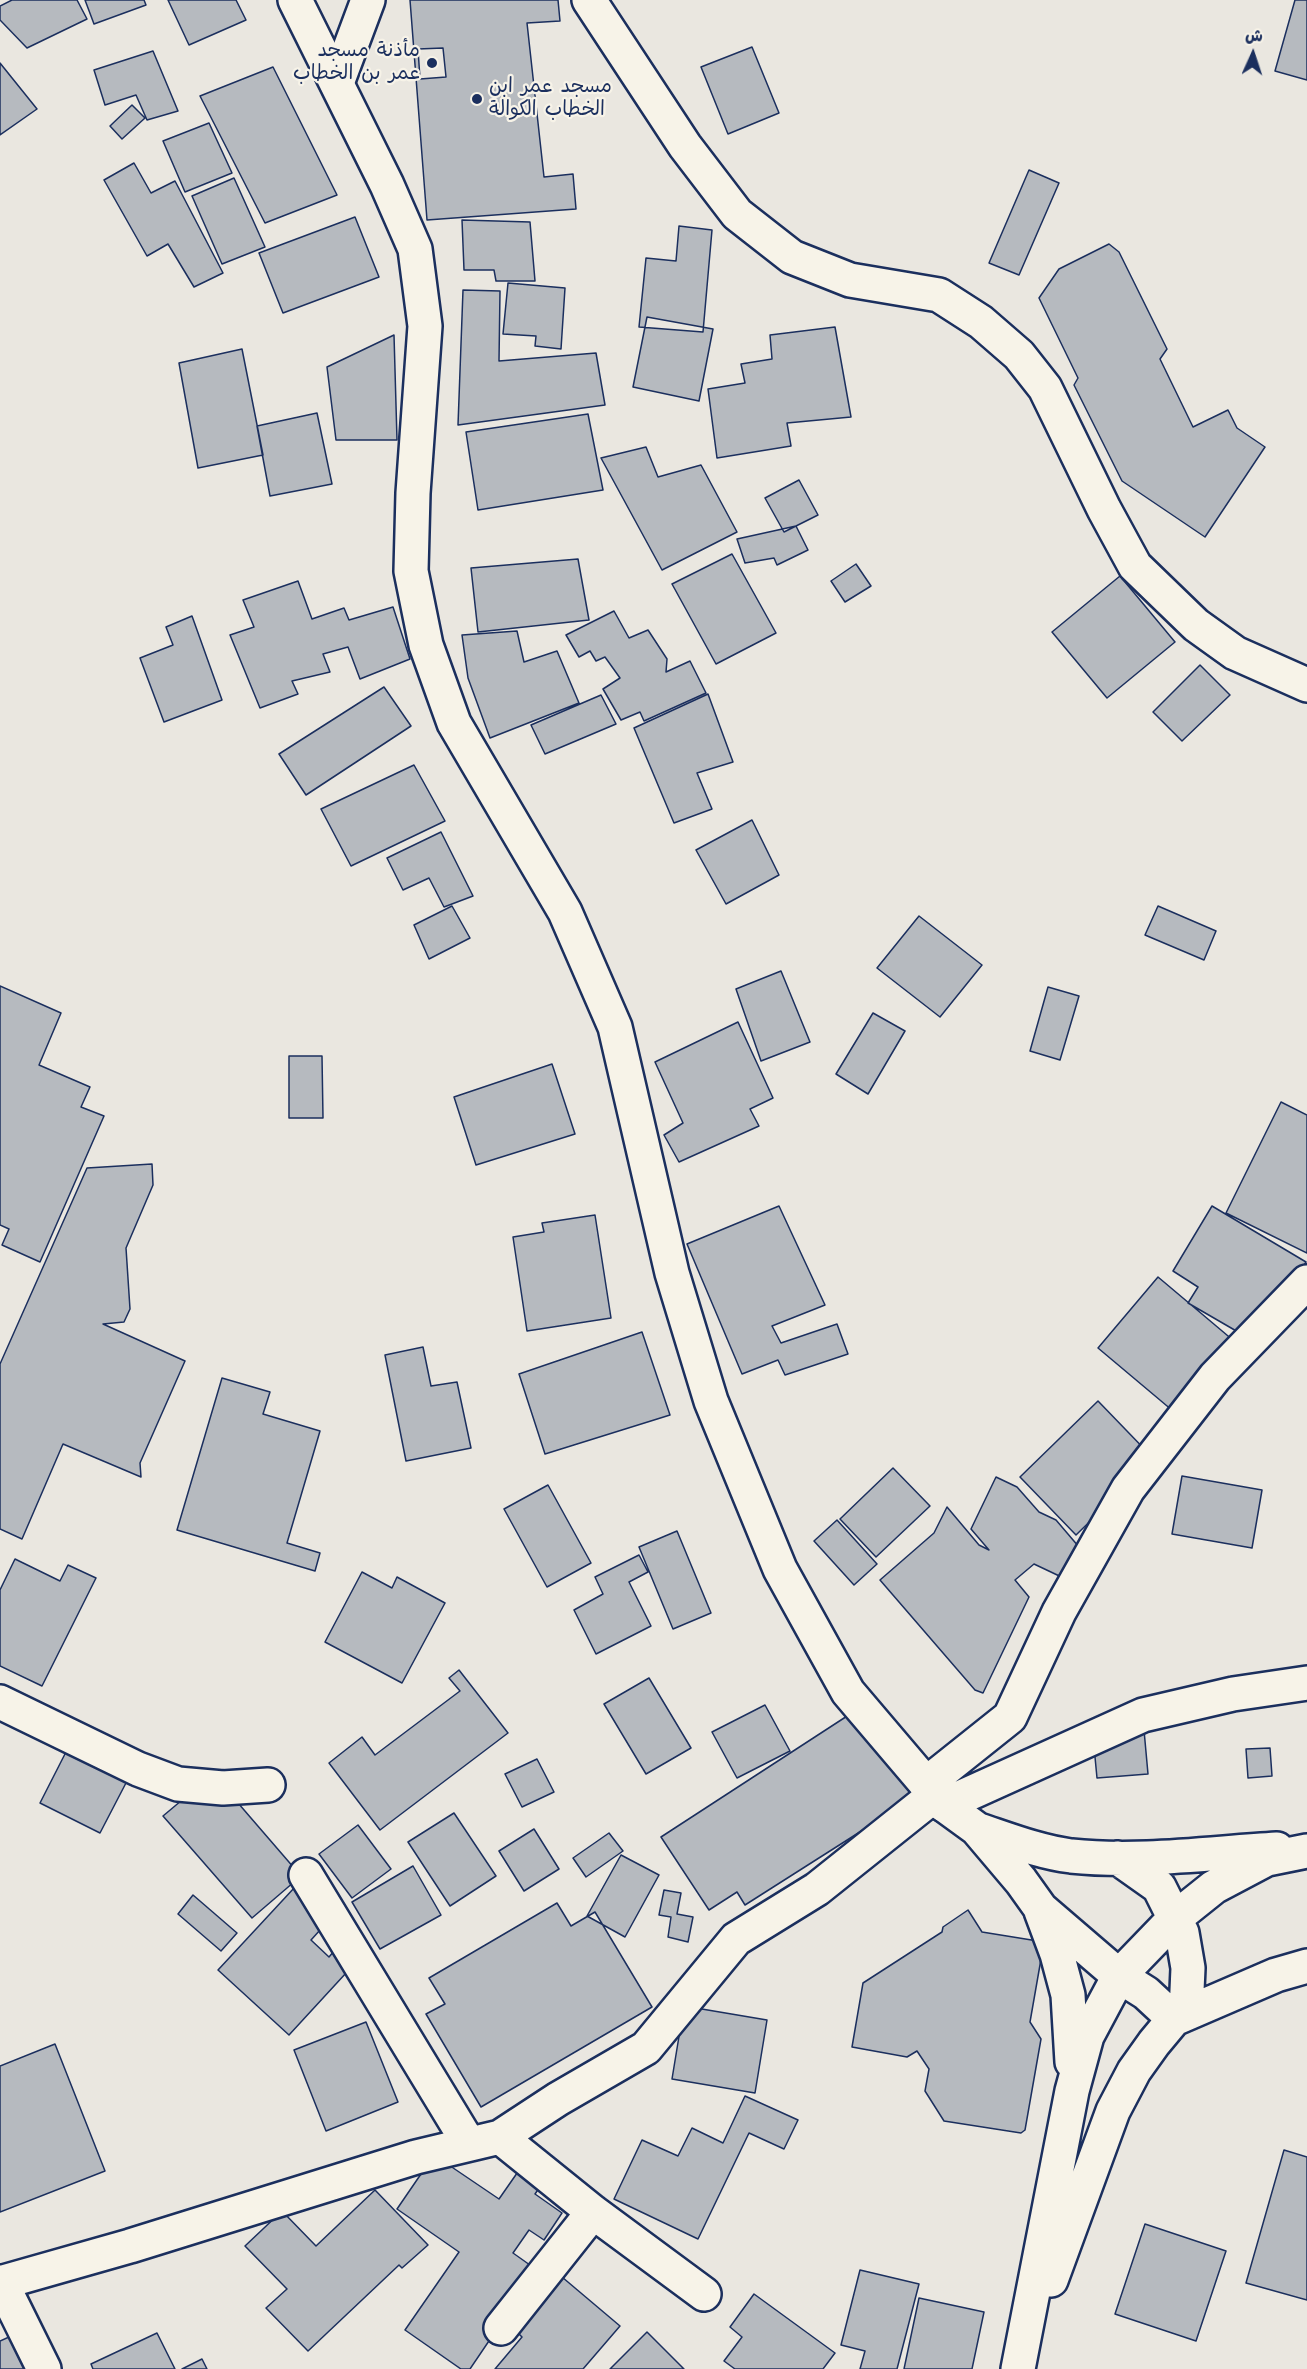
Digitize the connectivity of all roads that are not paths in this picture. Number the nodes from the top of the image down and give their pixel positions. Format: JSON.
{"nodes":[{"id":1,"x":295,"y":0,"type":"edge"},
{"id":2,"x":368,"y":0,"type":"edge"},
{"id":3,"x":589,"y":0,"type":"edge"},
{"id":4,"x":337,"y":82,"type":"junction"},
{"id":5,"x":1307,"y":685,"type":"edge"},
{"id":6,"x":1307,"y":1282,"type":"edge"},
{"id":7,"x":1307,"y":1683,"type":"edge"},
{"id":8,"x":0,"y":1702,"type":"edge"},
{"id":9,"x":268,"y":1785,"type":"dead end"},
{"id":10,"x":936,"y":1794,"type":"junction"},
{"id":11,"x":977,"y":1829,"type":"junction"},
{"id":12,"x":1307,"y":1849,"type":"edge"},
{"id":13,"x":1118,"y":1858,"type":"junction"},
{"id":14,"x":306,"y":1875,"type":"dead end"},
{"id":15,"x":1041,"y":1909,"type":"junction"},
{"id":16,"x":1174,"y":1919,"type":"junction"},
{"id":17,"x":1307,"y":1966,"type":"edge"},
{"id":18,"x":1119,"y":1976,"type":"junction"},
{"id":19,"x":1180,"y":2016,"type":"junction"},
{"id":20,"x":1072,"y":2091,"type":"junction"},
{"id":21,"x":484,"y":2141,"type":"junction"},
{"id":22,"x":593,"y":2212,"type":"junction"},
{"id":23,"x":0,"y":2282,"type":"edge"},
{"id":24,"x":704,"y":2294,"type":"dead end"},
{"id":25,"x":501,"y":2328,"type":"dead end"},
{"id":26,"x":44,"y":2369,"type":"edge"},
{"id":27,"x":1018,"y":2369,"type":"edge"}],
"edges":[{"from":1,"to":4,"type":"street"},
{"from":2,"to":4,"type":"street"},
{"from":3,"to":5,"type":"street"},
{"from":4,"to":10,"type":"street"},
{"from":6,"to":10,"type":"street"},
{"from":7,"to":10,"type":"street"},
{"from":8,"to":9,"type":"street"},
{"from":10,"to":11,"type":"street"},
{"from":10,"to":21,"type":"street"},
{"from":11,"to":13,"type":"street"},
{"from":11,"to":15,"type":"street"},
{"from":12,"to":13,"type":"street"},
{"from":12,"to":16,"type":"street"},
{"from":13,"to":16,"type":"street"},
{"from":14,"to":21,"type":"street"},
{"from":15,"to":18,"type":"street"},
{"from":15,"to":20,"type":"street"},
{"from":16,"to":18,"type":"street"},
{"from":16,"to":19,"type":"street"},
{"from":17,"to":19,"type":"street"},
{"from":18,"to":19,"type":"street"},
{"from":18,"to":20,"type":"street"},
{"from":19,"to":27,"type":"street"},
{"from":20,"to":27,"type":"street"},
{"from":21,"to":22,"type":"street"},
{"from":21,"to":23,"type":"street"},
{"from":22,"to":24,"type":"street"},
{"from":22,"to":25,"type":"street"},
{"from":23,"to":26,"type":"street"}]}
